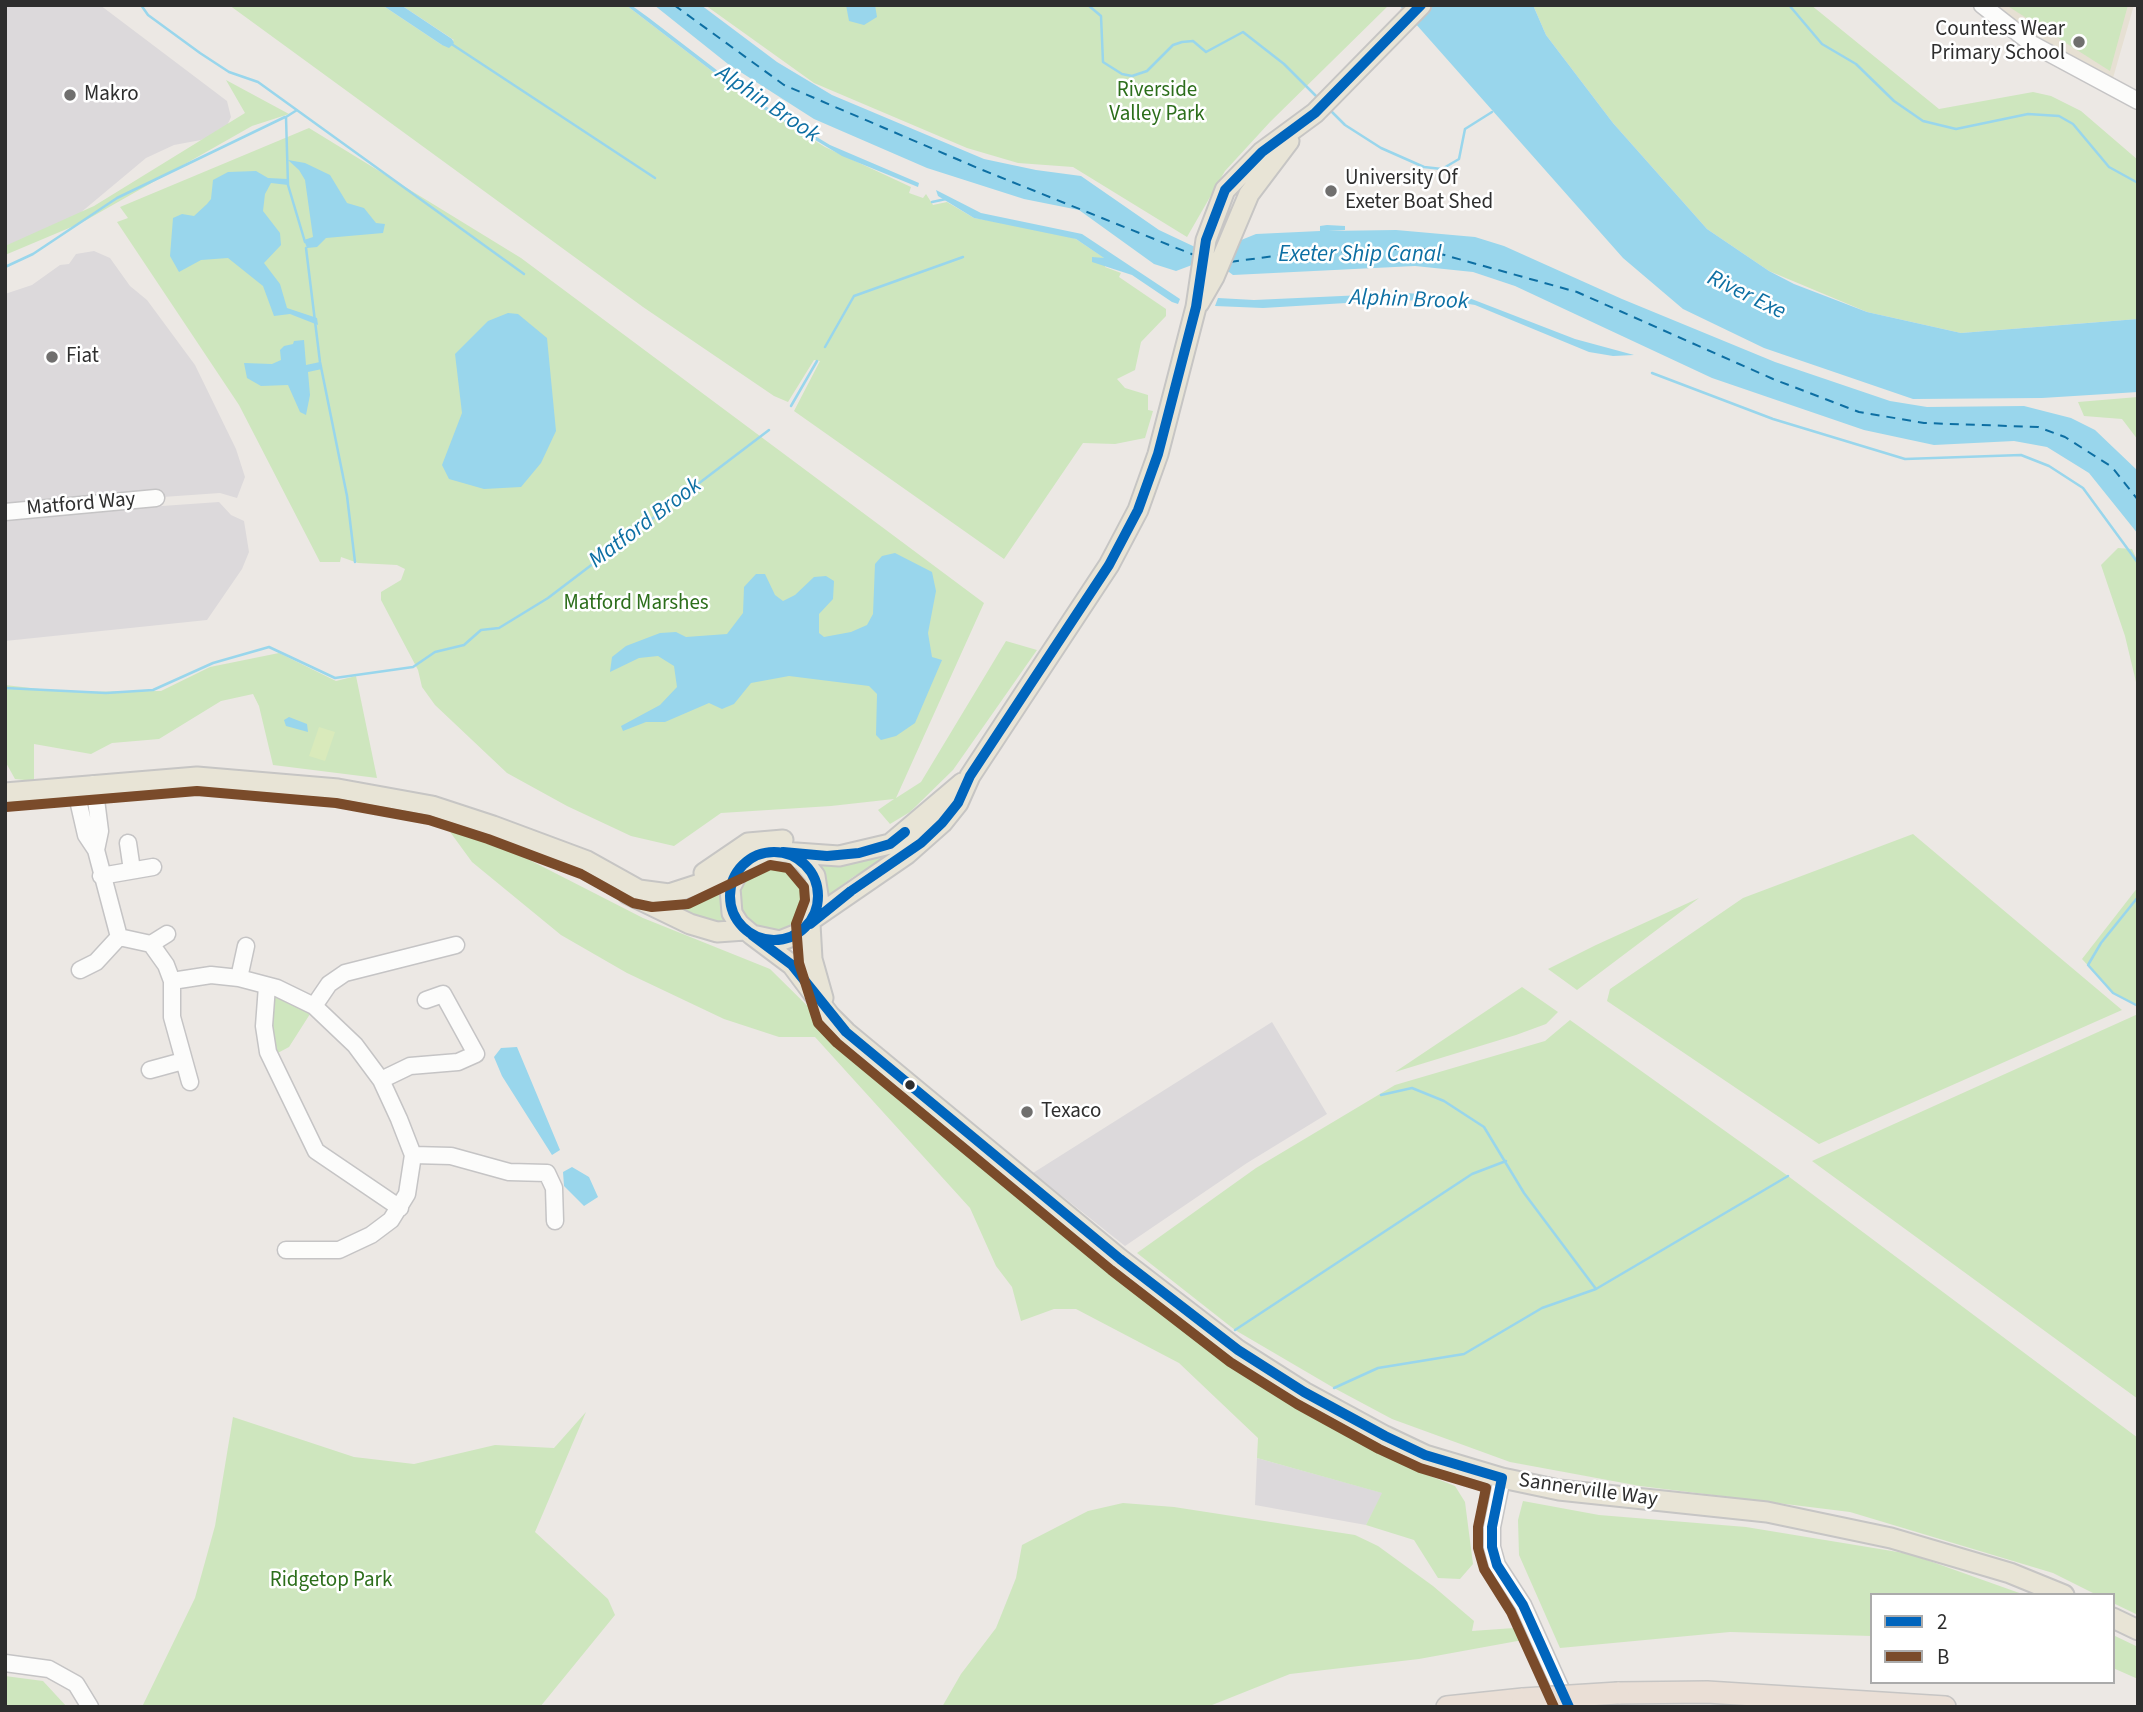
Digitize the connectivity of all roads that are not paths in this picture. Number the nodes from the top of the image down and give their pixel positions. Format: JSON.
{"nodes":[{"id":1,"x":1421,"y":5,"type":"edge"},
{"id":2,"x":1982,"y":5,"type":"edge"},
{"id":3,"x":2138,"y":101,"type":"edge"},
{"id":4,"x":1298,"y":128,"type":"junction"},
{"id":5,"x":1209,"y":269,"type":"junction"},
{"id":6,"x":156,"y":498,"type":"dead end"},
{"id":7,"x":5,"y":512,"type":"edge"},
{"id":8,"x":970,"y":776,"type":"junction"},
{"id":9,"x":85,"y":791,"type":"junction"},
{"id":10,"x":5,"y":793,"type":"edge"},
{"id":11,"x":5,"y":805,"type":"edge"},
{"id":12,"x":907,"y":830,"type":"junction"},
{"id":13,"x":128,"y":844,"type":"dead end"},
{"id":14,"x":783,"y":852,"type":"junction"},
{"id":15,"x":559,"y":853,"type":"junction"},
{"id":16,"x":744,"y":862,"type":"junction"},
{"id":17,"x":153,"y":867,"type":"dead end"},
{"id":18,"x":132,"y":870,"type":"junction"},
{"id":19,"x":101,"y":876,"type":"junction"},
{"id":20,"x":616,"y":877,"type":"junction"},
{"id":21,"x":812,"y":921,"type":"junction"},
{"id":22,"x":748,"y":933,"type":"junction"},
{"id":23,"x":167,"y":934,"type":"dead end"},
{"id":24,"x":119,"y":937,"type":"junction"},
{"id":25,"x":151,"y":944,"type":"junction"},
{"id":26,"x":456,"y":945,"type":"dead end"},
{"id":27,"x":246,"y":946,"type":"dead end"},
{"id":28,"x":80,"y":970,"type":"dead end"},
{"id":29,"x":239,"y":978,"type":"junction"},
{"id":30,"x":172,"y":981,"type":"junction"},
{"id":31,"x":267,"y":986,"type":"junction"},
{"id":32,"x":426,"y":1000,"type":"dead end"},
{"id":33,"x":314,"y":1006,"type":"junction"},
{"id":34,"x":830,"y":1016,"type":"junction"},
{"id":35,"x":183,"y":1061,"type":"junction"},
{"id":36,"x":150,"y":1070,"type":"dead end"},
{"id":37,"x":381,"y":1080,"type":"junction"},
{"id":38,"x":190,"y":1082,"type":"dead end"},
{"id":39,"x":413,"y":1155,"type":"junction"},
{"id":40,"x":400,"y":1208,"type":"junction"},
{"id":41,"x":555,"y":1221,"type":"dead end"},
{"id":42,"x":286,"y":1250,"type":"dead end"},
{"id":43,"x":1502,"y":1478,"type":"junction"},
{"id":44,"x":2059,"y":1593,"type":"edge"},
{"id":45,"x":2115,"y":1619,"type":"edge"},
{"id":46,"x":2138,"y":1630,"type":"edge"},
{"id":47,"x":5,"y":1663,"type":"edge"},
{"id":48,"x":90,"y":1707,"type":"edge"},
{"id":49,"x":1447,"y":1707,"type":"edge"},
{"id":50,"x":1569,"y":1707,"type":"edge"},
{"id":51,"x":1945,"y":1707,"type":"edge"}],
"edges":[{"from":1,"to":4,"type":"main road"},
{"from":2,"to":3,"type":"street"},
{"from":4,"to":5,"type":"main road"},
{"from":4,"to":5,"type":"main road"},
{"from":5,"to":8,"type":"main road"},
{"from":6,"to":7,"type":"street","name":"Matford Way"},
{"from":8,"to":12,"type":"main road"},
{"from":8,"to":21,"type":"main road"},
{"from":9,"to":10,"type":"main road"},
{"from":9,"to":11,"type":"main road"},
{"from":9,"to":15,"type":"main road"},
{"from":9,"to":19,"type":"street"},
{"from":12,"to":14,"type":"main road"},
{"from":12,"to":20,"type":"main road"},
{"from":13,"to":18,"type":"street"},
{"from":14,"to":16,"type":"main road"},
{"from":14,"to":21,"type":"main road"},
{"from":15,"to":20,"type":"main road"},
{"from":15,"to":22,"type":"main road"},
{"from":16,"to":20,"type":"main road"},
{"from":16,"to":22,"type":"main road"},
{"from":17,"to":18,"type":"street"},
{"from":18,"to":19,"type":"street"},
{"from":19,"to":24,"type":"street"},
{"from":21,"to":22,"type":"main road"},
{"from":21,"to":34,"type":"main road"},
{"from":22,"to":34,"type":"main road","name":"Sannerville Way"},
{"from":23,"to":25,"type":"street"},
{"from":24,"to":25,"type":"street"},
{"from":24,"to":28,"type":"street"},
{"from":25,"to":30,"type":"street"},
{"from":26,"to":33,"type":"street"},
{"from":27,"to":29,"type":"street"},
{"from":29,"to":30,"type":"street"},
{"from":29,"to":31,"type":"street"},
{"from":30,"to":35,"type":"street"},
{"from":31,"to":33,"type":"street"},
{"from":31,"to":40,"type":"street"},
{"from":32,"to":37,"type":"street"},
{"from":33,"to":37,"type":"street"},
{"from":34,"to":43,"type":"main road","name":"Sannerville Way"},
{"from":35,"to":36,"type":"street"},
{"from":35,"to":38,"type":"street"},
{"from":37,"to":39,"type":"street"},
{"from":39,"to":40,"type":"street"},
{"from":39,"to":41,"type":"street"},
{"from":40,"to":42,"type":"street"},
{"from":43,"to":44,"type":"main road","name":"Sannerville Way"},
{"from":43,"to":50,"type":"street"},
{"from":45,"to":46,"type":"main road"},
{"from":47,"to":48,"type":"street"},
{"from":49,"to":51,"type":"highway","bridge":true}]}
